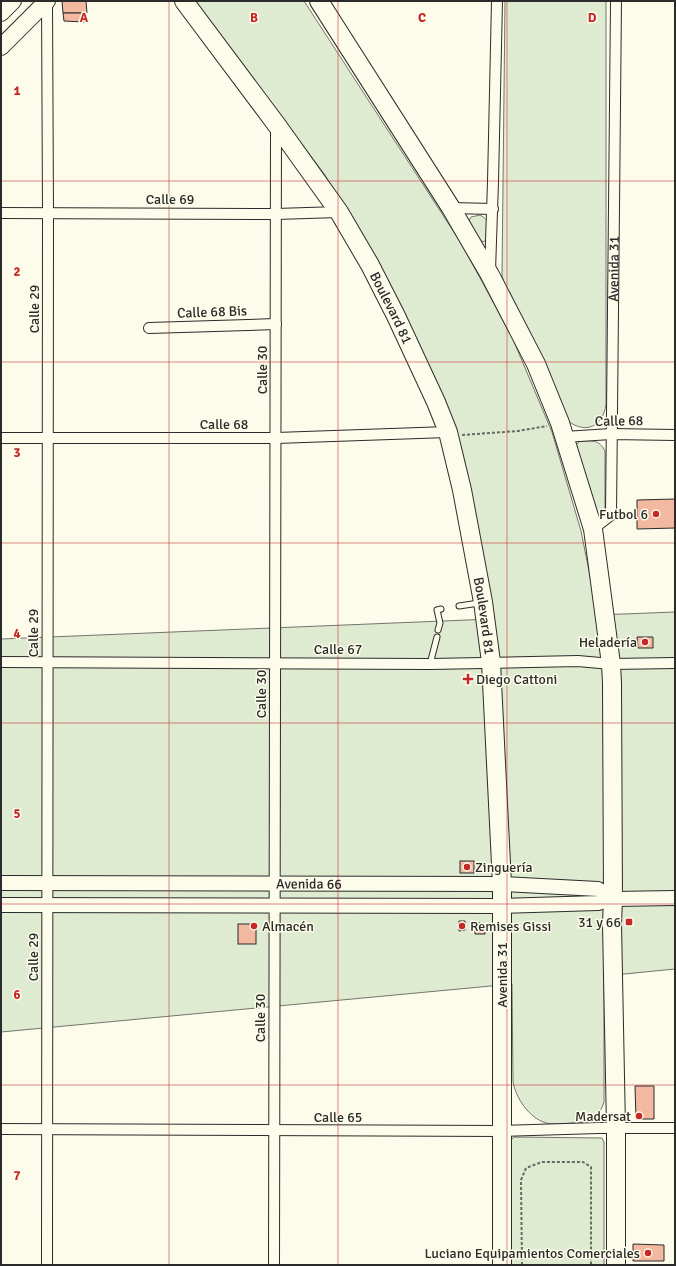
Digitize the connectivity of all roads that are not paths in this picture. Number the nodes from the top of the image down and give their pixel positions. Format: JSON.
{"nodes":[{"id":1,"x":13,"y":1,"type":"edge"},
{"id":2,"x":47,"y":1,"type":"edge"},
{"id":3,"x":184,"y":1,"type":"edge"},
{"id":4,"x":319,"y":1,"type":"edge"},
{"id":5,"x":496,"y":1,"type":"edge"},
{"id":6,"x":616,"y":1,"type":"edge"},
{"id":7,"x":1,"y":13,"type":"edge"},
{"id":8,"x":1,"y":47,"type":"edge"},
{"id":9,"x":276,"y":124,"type":"junction"},
{"id":10,"x":451,"y":208,"type":"junction"},
{"id":11,"x":492,"y":209,"type":"junction"},
{"id":12,"x":339,"y":212,"type":"junction"},
{"id":13,"x":1,"y":213,"type":"edge"},
{"id":14,"x":48,"y":213,"type":"junction"},
{"id":15,"x":276,"y":214,"type":"junction"},
{"id":16,"x":490,"y":275,"type":"junction"},
{"id":17,"x":276,"y":324,"type":"junction"},
{"id":18,"x":149,"y":328,"type":"dead end"},
{"id":19,"x":562,"y":430,"type":"junction"},
{"id":20,"x":448,"y":434,"type":"junction"},
{"id":21,"x":611,"y":434,"type":"junction"},
{"id":22,"x":675,"y":435,"type":"edge"},
{"id":23,"x":1,"y":438,"type":"edge"},
{"id":24,"x":48,"y":438,"type":"junction"},
{"id":25,"x":276,"y":438,"type":"junction"},
{"id":26,"x":593,"y":529,"type":"junction"},
{"id":27,"x":482,"y":602,"type":"junction"},
{"id":28,"x":458,"y":606,"type":"dead end"},
{"id":29,"x":441,"y":609,"type":"dead end"},
{"id":30,"x":438,"y":630,"type":"dead end"},
{"id":31,"x":437,"y":637,"type":"dead end"},
{"id":32,"x":1,"y":662,"type":"edge"},
{"id":33,"x":47,"y":662,"type":"junction"},
{"id":34,"x":491,"y":662,"type":"junction"},
{"id":35,"x":275,"y":663,"type":"junction"},
{"id":36,"x":430,"y":664,"type":"junction"},
{"id":37,"x":611,"y":664,"type":"junction"},
{"id":38,"x":675,"y":664,"type":"edge"},
{"id":39,"x":1,"y":883,"type":"edge"},
{"id":40,"x":47,"y":883,"type":"junction"},
{"id":41,"x":275,"y":884,"type":"junction"},
{"id":42,"x":502,"y":884,"type":"junction"},
{"id":43,"x":675,"y":898,"type":"edge"},
{"id":44,"x":614,"y":899,"type":"junction"},
{"id":45,"x":1,"y":905,"type":"edge"},
{"id":46,"x":47,"y":905,"type":"junction"},
{"id":47,"x":275,"y":906,"type":"junction"},
{"id":48,"x":502,"y":906,"type":"junction"},
{"id":49,"x":616,"y":1128,"type":"junction"},
{"id":50,"x":675,"y":1128,"type":"edge"},
{"id":51,"x":1,"y":1130,"type":"edge"},
{"id":52,"x":47,"y":1130,"type":"junction"},
{"id":53,"x":274,"y":1130,"type":"junction"},
{"id":54,"x":502,"y":1131,"type":"junction"},
{"id":55,"x":47,"y":1265,"type":"edge"},
{"id":56,"x":274,"y":1265,"type":"edge"},
{"id":57,"x":502,"y":1265,"type":"edge"},
{"id":58,"x":616,"y":1265,"type":"edge"}],
"edges":[{"from":1,"to":7,"type":"main road"},
{"from":2,"to":8,"type":"main road"},
{"from":2,"to":14,"type":"street","name":"Calle 29"},
{"from":3,"to":9,"type":"highway","name":"Boulevard 81"},
{"from":4,"to":10,"type":"highway"},
{"from":5,"to":11,"type":"street"},
{"from":6,"to":21,"type":"street","name":"Avenida 31"},
{"from":9,"to":12,"type":"highway","name":"Boulevard 81"},
{"from":9,"to":15,"type":"street","name":"Calle 30"},
{"from":10,"to":11,"type":"street"},
{"from":10,"to":16,"type":"highway"},
{"from":11,"to":16,"type":"street"},
{"from":12,"to":15,"type":"street","name":"Calle 69"},
{"from":12,"to":20,"type":"highway","name":"Boulevard 81"},
{"from":13,"to":14,"type":"street","name":"Calle 69"},
{"from":14,"to":15,"type":"street","name":"Calle 69"},
{"from":14,"to":24,"type":"street","name":"Calle 29"},
{"from":15,"to":17,"type":"street","name":"Calle 30"},
{"from":16,"to":19,"type":"highway"},
{"from":17,"to":18,"type":"street","name":"Calle 68 Bis"},
{"from":17,"to":25,"type":"street","name":"Calle 30"},
{"from":19,"to":21,"type":"street","name":"Calle 68"},
{"from":19,"to":26,"type":"highway"},
{"from":20,"to":25,"type":"street","name":"Calle 68"},
{"from":20,"to":27,"type":"highway","name":"Boulevard 81"},
{"from":21,"to":22,"type":"street","name":"Calle 68"},
{"from":21,"to":26,"type":"street","name":"Avenida 31"},
{"from":23,"to":24,"type":"street","name":"Calle 68"},
{"from":24,"to":25,"type":"street","name":"Calle 68"},
{"from":24,"to":33,"type":"street","name":"Calle 29"},
{"from":25,"to":35,"type":"street","name":"Calle 30"},
{"from":26,"to":37,"type":"highway"},
{"from":27,"to":28,"type":"lane"},
{"from":27,"to":34,"type":"highway","name":"Boulevard 81"},
{"from":29,"to":30,"type":"lane"},
{"from":31,"to":36,"type":"lane"},
{"from":32,"to":33,"type":"street","name":"Calle 67"},
{"from":33,"to":35,"type":"street","name":"Calle 67"},
{"from":33,"to":40,"type":"street","name":"Calle 29"},
{"from":34,"to":36,"type":"street","name":"Calle 67"},
{"from":34,"to":37,"type":"street","name":"Calle 67"},
{"from":34,"to":42,"type":"highway","name":"Avenida 31"},
{"from":35,"to":36,"type":"street","name":"Calle 67"},
{"from":35,"to":41,"type":"street","name":"Calle 30"},
{"from":37,"to":38,"type":"street","name":"Calle 67"},
{"from":37,"to":44,"type":"highway"},
{"from":39,"to":40,"type":"main road","name":"Avenida 66"},
{"from":40,"to":41,"type":"main road","name":"Avenida 66"},
{"from":40,"to":46,"type":"street","name":"Calle 29"},
{"from":41,"to":42,"type":"main road","name":"Avenida 66"},
{"from":41,"to":47,"type":"street","name":"Calle 30"},
{"from":42,"to":44,"type":"main road","name":"Avenida 66"},
{"from":42,"to":48,"type":"highway","name":"Avenida 31"},
{"from":43,"to":44,"type":"main road","name":"Avenida 66"},
{"from":44,"to":48,"type":"main road","name":"Avenida 66"},
{"from":44,"to":49,"type":"highway"},
{"from":45,"to":46,"type":"main road","name":"Avenida 66"},
{"from":46,"to":47,"type":"main road","name":"Avenida 66"},
{"from":46,"to":52,"type":"street","name":"Calle 29"},
{"from":47,"to":48,"type":"main road","name":"Avenida 66"},
{"from":47,"to":53,"type":"street","name":"Calle 30"},
{"from":48,"to":54,"type":"highway","name":"Avenida 31"},
{"from":49,"to":50,"type":"street","name":"Calle 65"},
{"from":49,"to":54,"type":"street","name":"Calle 65"},
{"from":49,"to":58,"type":"highway"},
{"from":51,"to":52,"type":"street","name":"Calle 65"},
{"from":52,"to":53,"type":"street","name":"Calle 65"},
{"from":52,"to":55,"type":"street","name":"Calle 29"},
{"from":53,"to":54,"type":"street","name":"Calle 65"},
{"from":53,"to":56,"type":"street","name":"Calle 30"},
{"from":54,"to":57,"type":"highway","name":"Avenida 31"}]}
